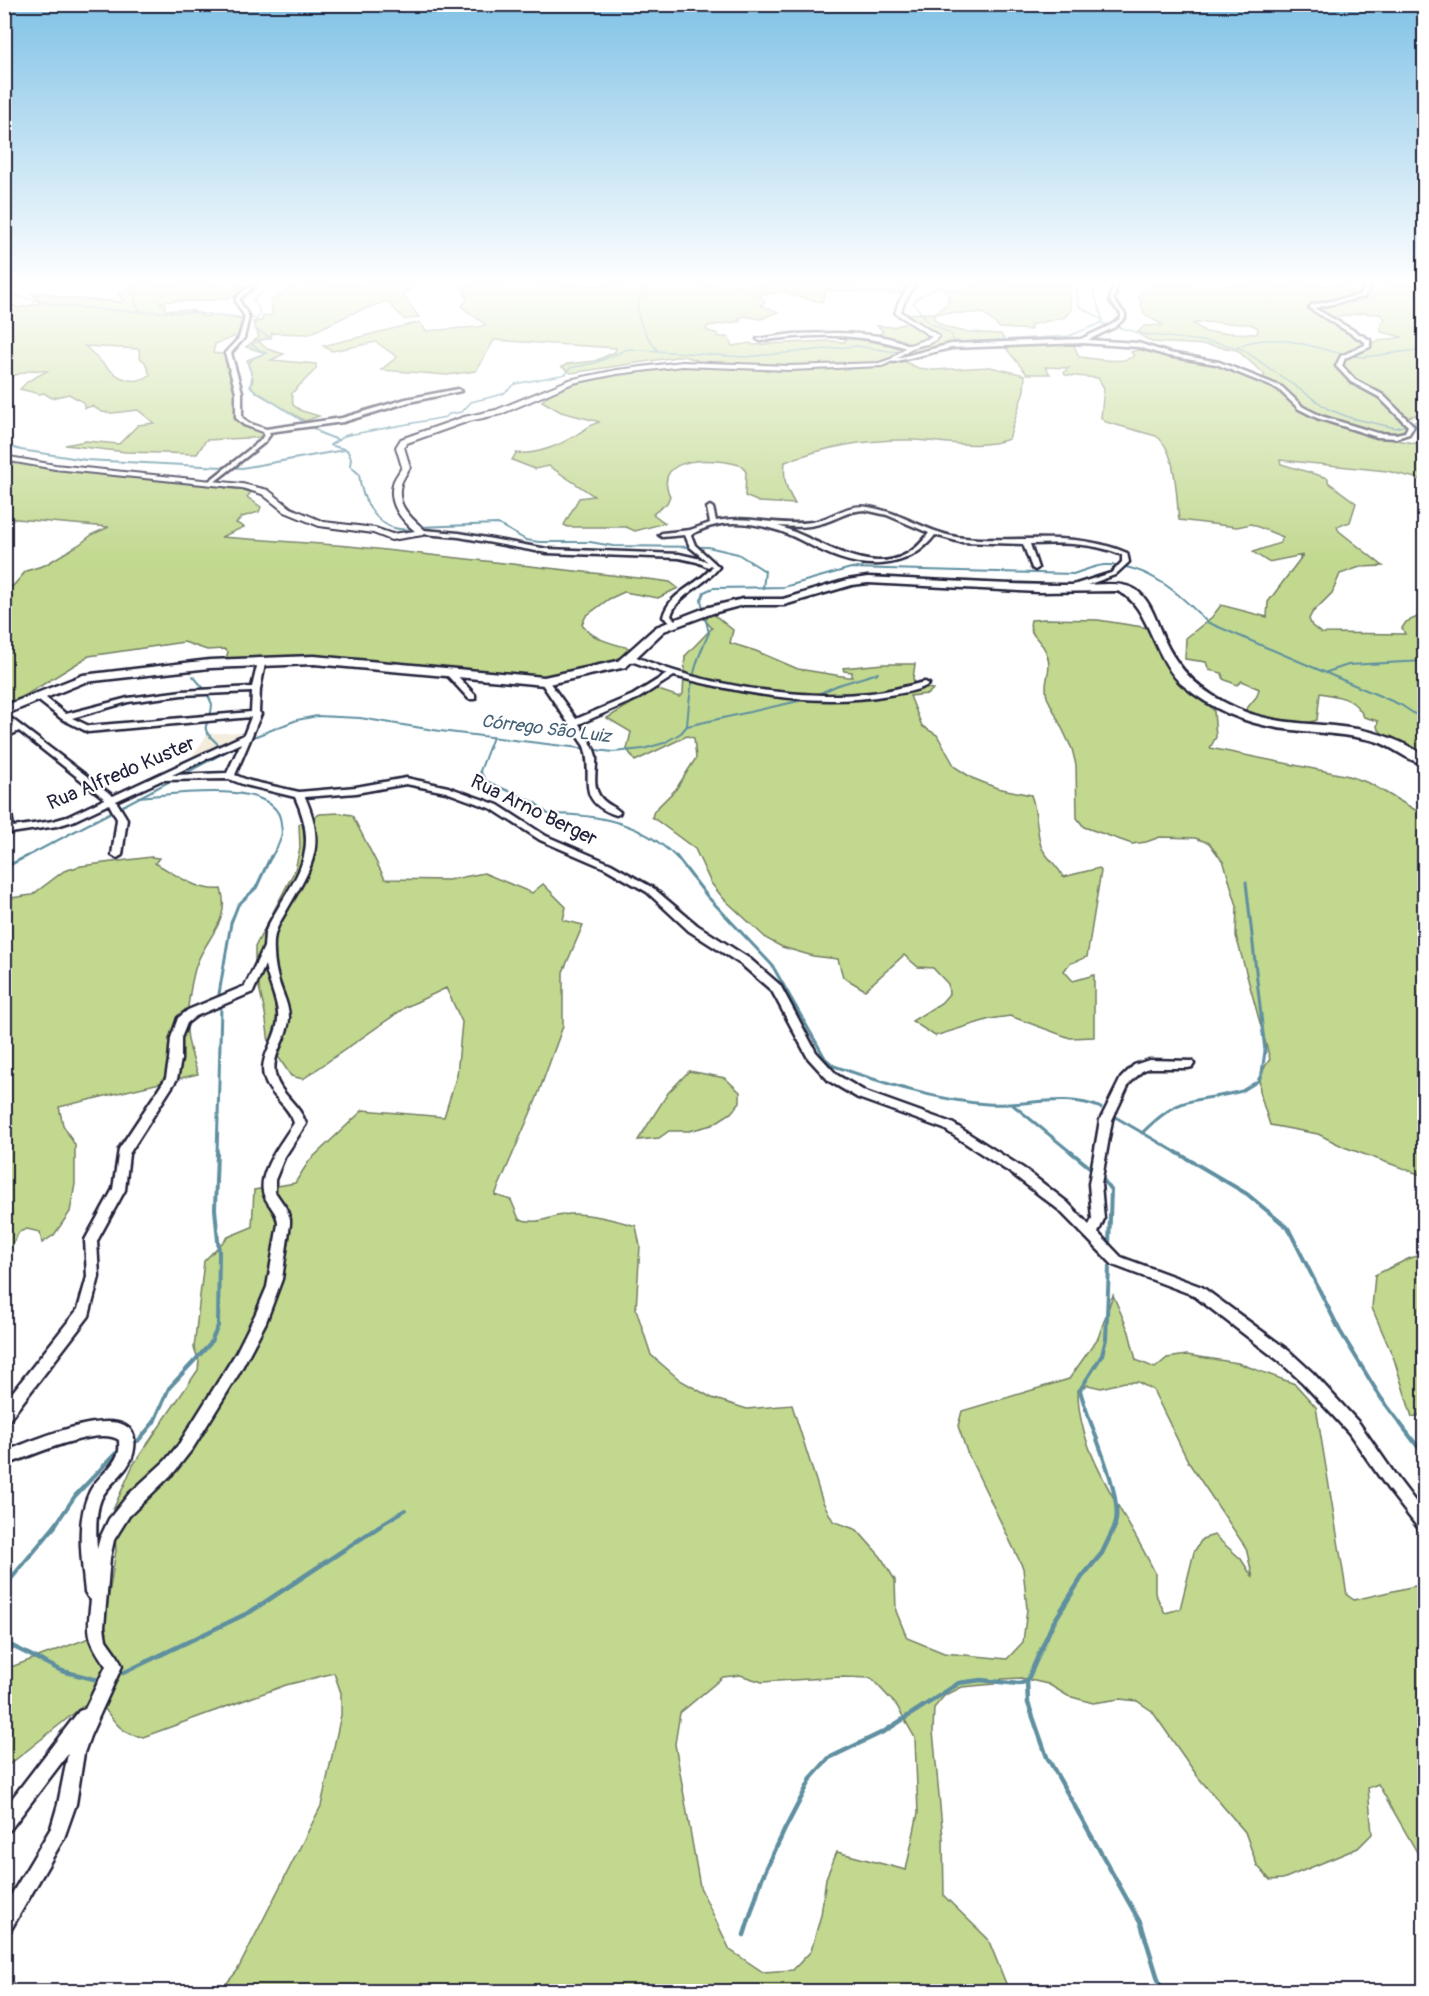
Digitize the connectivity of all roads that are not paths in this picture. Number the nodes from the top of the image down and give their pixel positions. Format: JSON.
{"nodes":[{"id":1,"x":235,"y":378,"type":"edge"},
{"id":2,"x":586,"y":378,"type":"edge"},
{"id":3,"x":1255,"y":378,"type":"edge"},
{"id":4,"x":1351,"y":378,"type":"edge"},
{"id":5,"x":458,"y":391,"type":"dead end"},
{"id":6,"x":266,"y":431,"type":"junction"},
{"id":7,"x":4,"y":458,"type":"edge"},
{"id":8,"x":211,"y":482,"type":"junction"},
{"id":9,"x":710,"y":508,"type":"dead end"},
{"id":10,"x":713,"y":524,"type":"junction"},
{"id":11,"x":766,"y":524,"type":"junction"},
{"id":12,"x":423,"y":532,"type":"junction"},
{"id":13,"x":690,"y":532,"type":"junction"},
{"id":14,"x":932,"y":534,"type":"junction"},
{"id":15,"x":662,"y":535,"type":"dead end"},
{"id":16,"x":1026,"y":542,"type":"junction"},
{"id":17,"x":1035,"y":568,"type":"dead end"},
{"id":18,"x":715,"y":571,"type":"junction"},
{"id":19,"x":1073,"y":588,"type":"junction"},
{"id":20,"x":673,"y":622,"type":"junction"},
{"id":21,"x":631,"y":658,"type":"junction"},
{"id":22,"x":261,"y":664,"type":"junction"},
{"id":23,"x":450,"y":674,"type":"junction"},
{"id":24,"x":670,"y":675,"type":"junction"},
{"id":25,"x":544,"y":681,"type":"junction"},
{"id":26,"x":926,"y":684,"type":"dead end"},
{"id":27,"x":256,"y":689,"type":"junction"},
{"id":28,"x":38,"y":696,"type":"junction"},
{"id":29,"x":472,"y":698,"type":"dead end"},
{"id":30,"x":4,"y":713,"type":"edge"},
{"id":31,"x":257,"y":714,"type":"junction"},
{"id":32,"x":65,"y":717,"type":"junction"},
{"id":33,"x":573,"y":723,"type":"junction"},
{"id":34,"x":19,"y":728,"type":"junction"},
{"id":35,"x":4,"y":736,"type":"edge"},
{"id":36,"x":248,"y":736,"type":"junction"},
{"id":37,"x":1425,"y":760,"type":"edge"},
{"id":38,"x":230,"y":776,"type":"junction"},
{"id":39,"x":160,"y":778,"type":"junction"},
{"id":40,"x":4,"y":793,"type":"edge"},
{"id":41,"x":299,"y":795,"type":"junction"},
{"id":42,"x":112,"y":801,"type":"junction"},
{"id":43,"x":616,"y":812,"type":"dead end"},
{"id":44,"x":7,"y":831,"type":"edge"},
{"id":45,"x":117,"y":855,"type":"dead end"},
{"id":46,"x":269,"y":947,"type":"junction"},
{"id":47,"x":1188,"y":1065,"type":"dead end"},
{"id":48,"x":1092,"y":1233,"type":"junction"},
{"id":49,"x":4,"y":1415,"type":"edge"},
{"id":50,"x":4,"y":1459,"type":"edge"},
{"id":51,"x":1425,"y":1524,"type":"edge"},
{"id":52,"x":100,"y":1596,"type":"junction"},
{"id":53,"x":93,"y":1707,"type":"junction"},
{"id":54,"x":4,"y":1824,"type":"edge"},
{"id":55,"x":4,"y":1924,"type":"edge"}],
"edges":[{"from":1,"to":6,"type":"street"},
{"from":2,"to":12,"type":"street"},
{"from":3,"to":4,"type":"street"},
{"from":5,"to":6,"type":"street"},
{"from":6,"to":8,"type":"street"},
{"from":7,"to":8,"type":"street"},
{"from":8,"to":12,"type":"street"},
{"from":9,"to":10,"type":"street"},
{"from":10,"to":11,"type":"street"},
{"from":10,"to":13,"type":"street"},
{"from":11,"to":14,"type":"street"},
{"from":11,"to":14,"type":"street"},
{"from":12,"to":18,"type":"street"},
{"from":13,"to":15,"type":"street"},
{"from":13,"to":18,"type":"street"},
{"from":14,"to":16,"type":"street"},
{"from":16,"to":17,"type":"street"},
{"from":16,"to":19,"type":"street"},
{"from":18,"to":20,"type":"street"},
{"from":19,"to":20,"type":"main road"},
{"from":19,"to":37,"type":"main road"},
{"from":20,"to":21,"type":"main road"},
{"from":21,"to":24,"type":"street"},
{"from":21,"to":25,"type":"main road"},
{"from":22,"to":23,"type":"main road"},
{"from":22,"to":27,"type":"street"},
{"from":22,"to":28,"type":"main road"},
{"from":23,"to":25,"type":"main road"},
{"from":23,"to":29,"type":"street"},
{"from":24,"to":26,"type":"street"},
{"from":24,"to":33,"type":"street"},
{"from":25,"to":33,"type":"street"},
{"from":27,"to":31,"type":"street"},
{"from":27,"to":32,"type":"street"},
{"from":28,"to":30,"type":"main road"},
{"from":28,"to":32,"type":"street"},
{"from":30,"to":34,"type":"street"},
{"from":31,"to":32,"type":"street"},
{"from":31,"to":36,"type":"street"},
{"from":33,"to":43,"type":"street"},
{"from":34,"to":35,"type":"street"},
{"from":34,"to":42,"type":"street"},
{"from":36,"to":38,"type":"street"},
{"from":36,"to":39,"type":"street","name":"Rua Alfredo Kuster"},
{"from":38,"to":39,"type":"street"},
{"from":38,"to":41,"type":"street","name":"Rua Arno Berger"},
{"from":39,"to":42,"type":"street","name":"Rua Alfredo Kuster"},
{"from":40,"to":44,"type":"street"},
{"from":41,"to":46,"type":"street"},
{"from":41,"to":48,"type":"street","name":"Rua Arno Berger"},
{"from":42,"to":44,"type":"street","name":"Rua Alfredo Kuster"},
{"from":42,"to":45,"type":"street"},
{"from":46,"to":49,"type":"street"},
{"from":46,"to":52,"type":"street"},
{"from":47,"to":48,"type":"street"},
{"from":48,"to":51,"type":"street","name":"Rua Arno Berger"},
{"from":50,"to":52,"type":"street"},
{"from":52,"to":53,"type":"street"},
{"from":53,"to":54,"type":"street"},
{"from":53,"to":55,"type":"street"}]}
